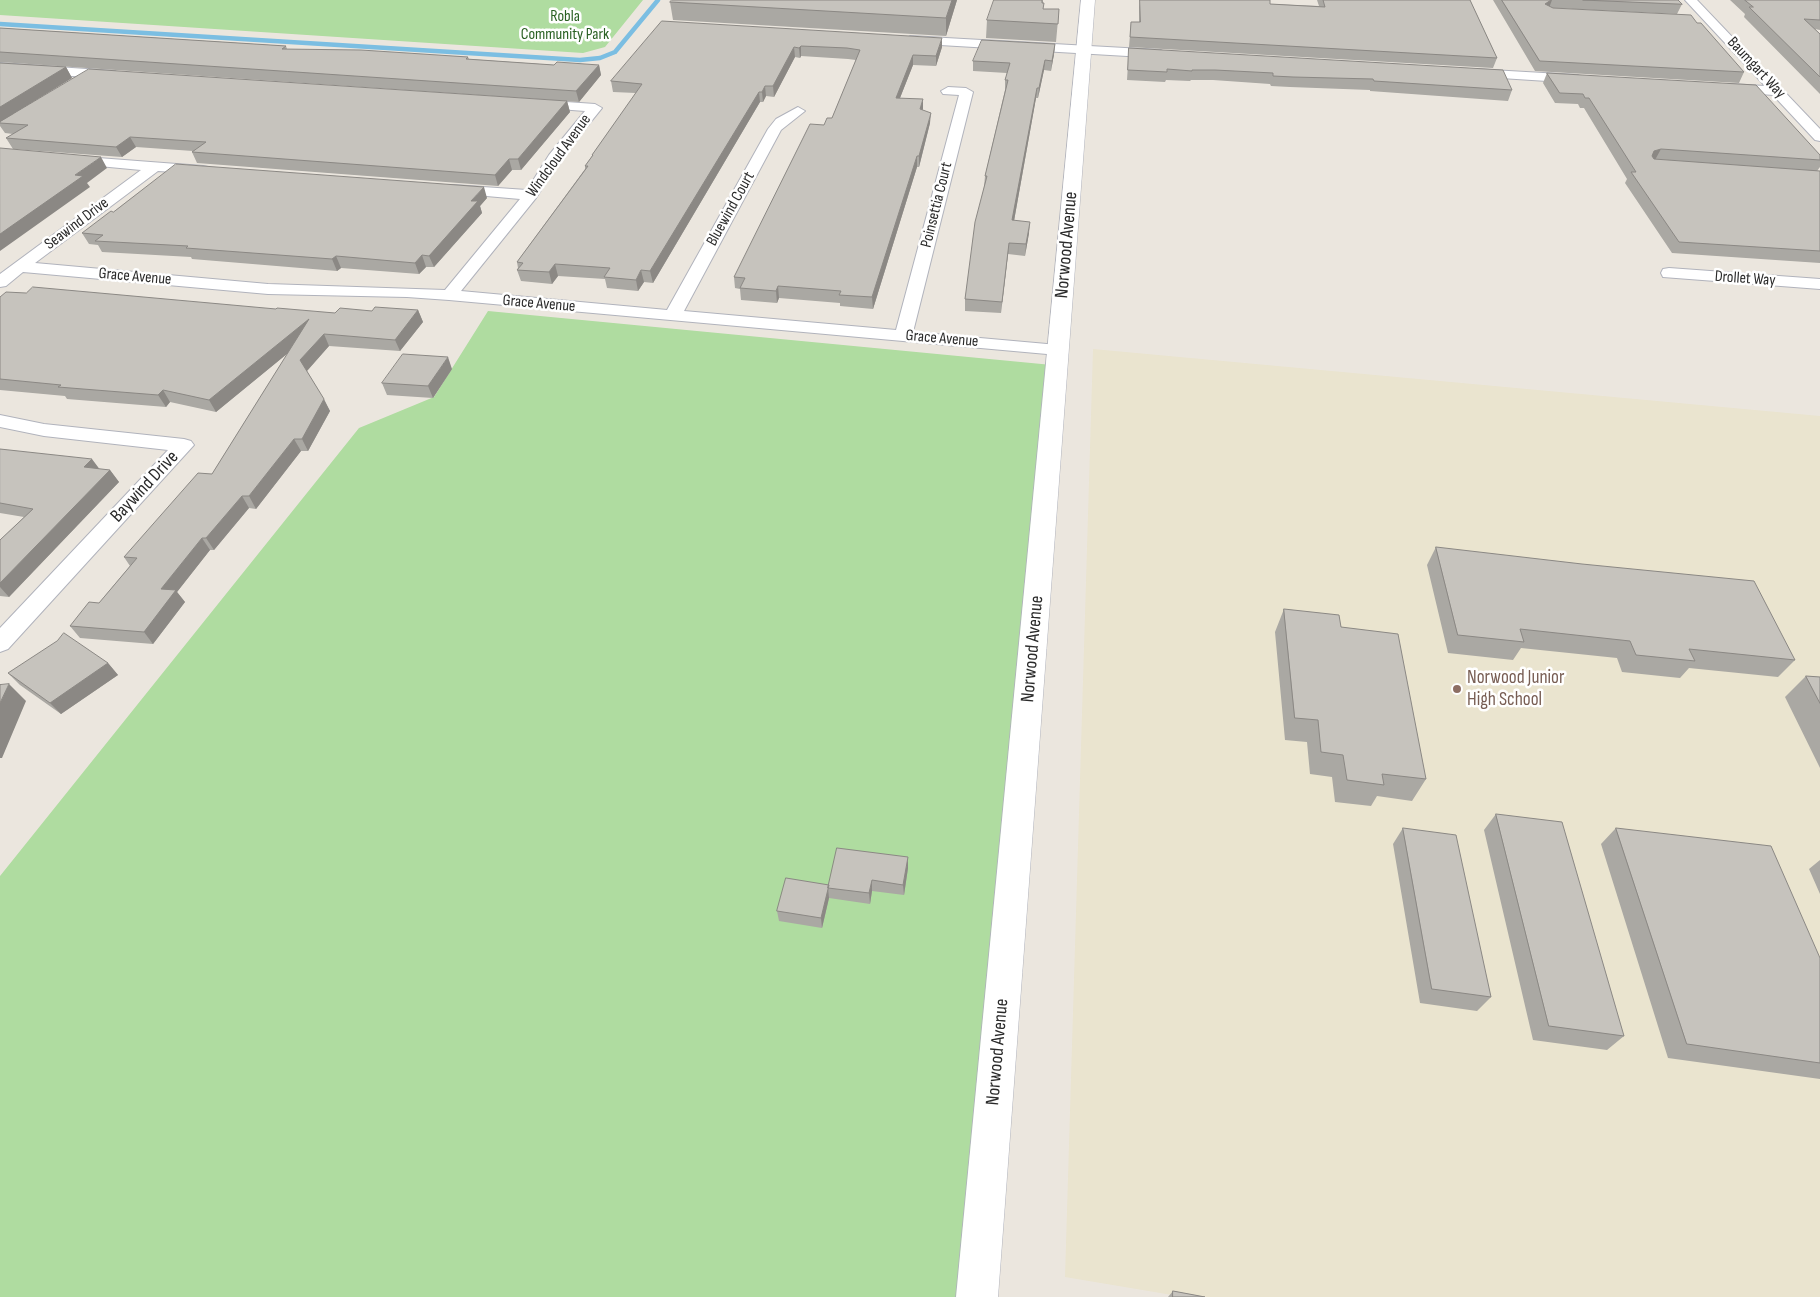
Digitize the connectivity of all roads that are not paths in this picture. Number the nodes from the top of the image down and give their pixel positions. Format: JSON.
{"nodes":[{"id":1,"x":1088,"y":0,"type":"edge"},
{"id":2,"x":1691,"y":0,"type":"edge"},
{"id":3,"x":1692,"y":20,"type":"edge"},
{"id":4,"x":1712,"y":21,"type":"junction"},
{"id":5,"x":898,"y":39,"type":"edge"},
{"id":6,"x":1084,"y":50,"type":"junction"},
{"id":7,"x":1173,"y":55,"type":"edge"},
{"id":8,"x":0,"y":67,"type":"edge"},
{"id":9,"x":1460,"y":72,"type":"edge"},
{"id":10,"x":91,"y":74,"type":"junction"},
{"id":11,"x":132,"y":77,"type":"edge"},
{"id":12,"x":1588,"y":80,"type":"edge"},
{"id":13,"x":75,"y":84,"type":"edge"},
{"id":14,"x":1717,"y":87,"type":"edge"},
{"id":15,"x":948,"y":91,"type":"dead end"},
{"id":16,"x":1777,"y":91,"type":"junction"},
{"id":17,"x":526,"y":103,"type":"edge"},
{"id":18,"x":798,"y":111,"type":"dead end"},
{"id":19,"x":1820,"y":137,"type":"edge"},
{"id":20,"x":59,"y":159,"type":"edge"},
{"id":21,"x":155,"y":166,"type":"junction"},
{"id":22,"x":214,"y":170,"type":"edge"},
{"id":23,"x":442,"y":188,"type":"edge"},
{"id":24,"x":531,"y":194,"type":"junction"},
{"id":25,"x":19,"y":267,"type":"junction"},
{"id":26,"x":1670,"y":273,"type":"dead end"},
{"id":27,"x":0,"y":282,"type":"edge"},
{"id":28,"x":1820,"y":284,"type":"edge"},
{"id":29,"x":449,"y":296,"type":"junction"},
{"id":30,"x":673,"y":316,"type":"junction"},
{"id":31,"x":903,"y":336,"type":"junction"},
{"id":32,"x":1058,"y":350,"type":"junction"},
{"id":33,"x":0,"y":421,"type":"edge"},
{"id":34,"x":0,"y":643,"type":"edge"},
{"id":35,"x":977,"y":1297,"type":"edge"}],
"edges":[{"from":1,"to":6,"type":"main road","name":"Norwood Avenue"},
{"from":2,"to":4,"type":"street","name":"Baumgart Way"},
{"from":3,"to":4,"type":"street"},
{"from":4,"to":16,"type":"street","name":"Baumgart Way"},
{"from":5,"to":6,"type":"street"},
{"from":6,"to":7,"type":"street"},
{"from":6,"to":32,"type":"main road","name":"Norwood Avenue"},
{"from":8,"to":10,"type":"street"},
{"from":9,"to":12,"type":"street"},
{"from":10,"to":11,"type":"street"},
{"from":10,"to":13,"type":"street"},
{"from":14,"to":16,"type":"street"},
{"from":15,"to":31,"type":"street","name":"Poinsettia Court"},
{"from":16,"to":19,"type":"street","name":"Baumgart Way"},
{"from":17,"to":24,"type":"street","name":"Windcloud Avenue"},
{"from":18,"to":30,"type":"street","name":"Bluewind Court"},
{"from":20,"to":21,"type":"street"},
{"from":21,"to":22,"type":"street"},
{"from":21,"to":25,"type":"street","name":"Seawind Drive"},
{"from":23,"to":24,"type":"street"},
{"from":24,"to":29,"type":"street","name":"Windcloud Avenue"},
{"from":25,"to":27,"type":"street","name":"Seawind Drive"},
{"from":25,"to":29,"type":"street","name":"Grace Avenue"},
{"from":26,"to":28,"type":"street","name":"Drollet Way"},
{"from":29,"to":30,"type":"street","name":"Grace Avenue"},
{"from":30,"to":31,"type":"street","name":"Grace Avenue"},
{"from":31,"to":32,"type":"street","name":"Grace Avenue"},
{"from":32,"to":35,"type":"main road","name":"Norwood Avenue"},
{"from":33,"to":34,"type":"street","name":"Baywind Drive"}]}
